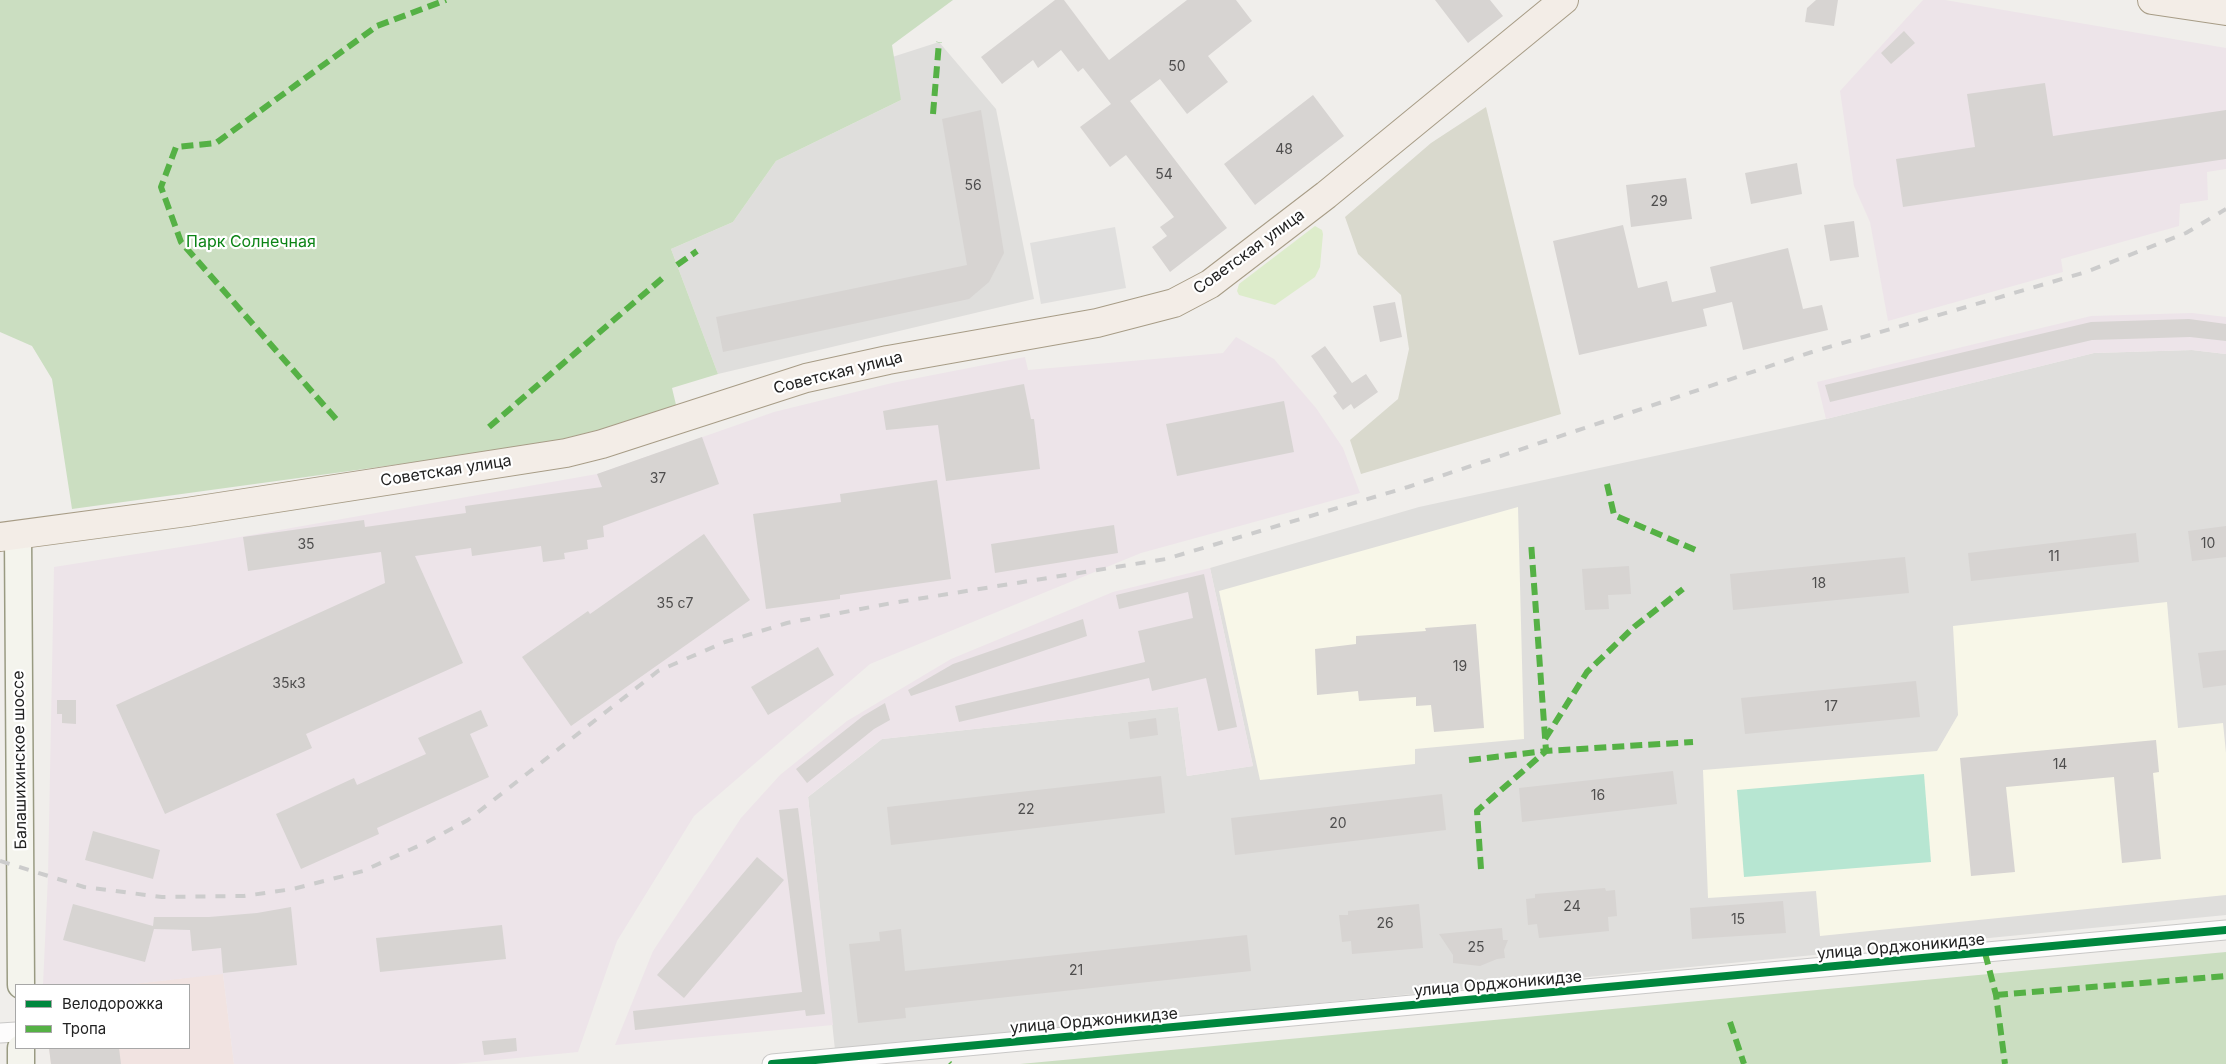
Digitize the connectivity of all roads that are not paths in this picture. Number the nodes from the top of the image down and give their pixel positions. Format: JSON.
{"nodes":[{"id":1,"x":1564,"y":0,"type":"edge"},
{"id":2,"x":2152,"y":0,"type":"edge"},
{"id":3,"x":2226,"y":11,"type":"edge"},
{"id":4,"x":9,"y":536,"type":"edge"},
{"id":5,"x":2226,"y":930,"type":"edge"},
{"id":6,"x":21,"y":984,"type":"edge"},
{"id":7,"x":15,"y":1032,"type":"edge"},
{"id":8,"x":0,"y":1033,"type":"edge"},
{"id":9,"x":21,"y":1049,"type":"edge"},
{"id":10,"x":21,"y":1064,"type":"edge"},
{"id":11,"x":772,"y":1064,"type":"edge"}],
"edges":[{"from":1,"to":4,"type":"main road","name":"Советская улица"},
{"from":2,"to":3,"type":"main road"},
{"from":4,"to":6,"type":"main road","name":"Балашихинское шоссе"},
{"from":5,"to":11,"type":"street","name":"улица Орджоникидзе"},
{"from":7,"to":8,"type":"street"},
{"from":9,"to":10,"type":"main road"}]}
